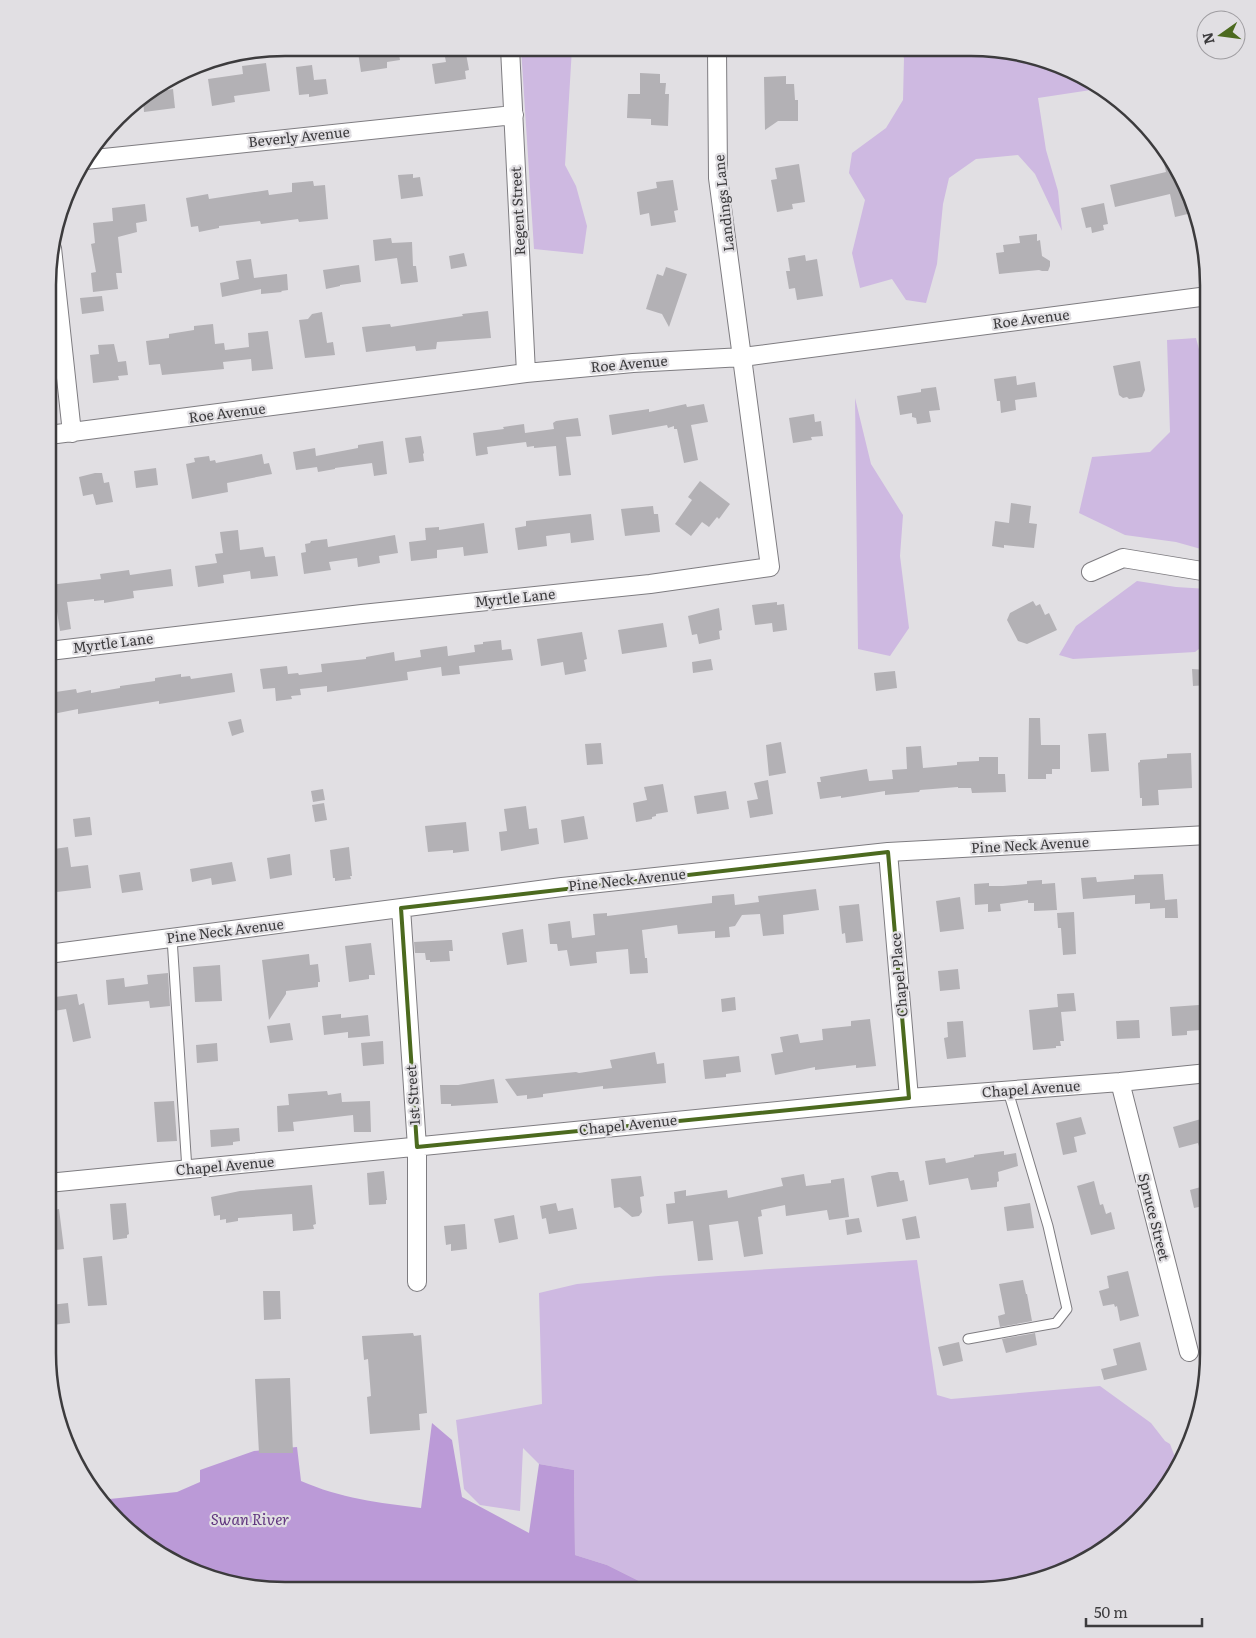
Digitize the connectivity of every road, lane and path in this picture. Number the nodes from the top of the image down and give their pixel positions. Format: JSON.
{"nodes":[{"id":1,"x":510,"y":56,"type":"edge"},
{"id":2,"x":717,"y":56,"type":"edge"},
{"id":3,"x":514,"y":115,"type":"junction"},
{"id":4,"x":94,"y":159,"type":"edge"},
{"id":5,"x":56,"y":285,"type":"edge"},
{"id":6,"x":1200,"y":297,"type":"edge"},
{"id":7,"x":743,"y":356,"type":"junction"},
{"id":8,"x":526,"y":373,"type":"junction"},
{"id":9,"x":72,"y":433,"type":"junction"},
{"id":10,"x":56,"y":434,"type":"edge"},
{"id":11,"x":1200,"y":571,"type":"edge"},
{"id":12,"x":1091,"y":572,"type":"dead end"},
{"id":13,"x":56,"y":649,"type":"edge"},
{"id":14,"x":1200,"y":835,"type":"edge"},
{"id":15,"x":888,"y":852,"type":"junction"},
{"id":16,"x":401,"y":908,"type":"junction"},
{"id":17,"x":172,"y":938,"type":"junction"},
{"id":18,"x":56,"y":953,"type":"edge"},
{"id":19,"x":1200,"y":1074,"type":"edge"},
{"id":20,"x":1120,"y":1082,"type":"junction"},
{"id":21,"x":1008,"y":1091,"type":"junction"},
{"id":22,"x":909,"y":1098,"type":"junction"},
{"id":23,"x":417,"y":1148,"type":"junction"},
{"id":24,"x":187,"y":1170,"type":"junction"},
{"id":25,"x":56,"y":1183,"type":"edge"},
{"id":26,"x":418,"y":1282,"type":"dead end"},
{"id":27,"x":968,"y":1338,"type":"dead end"},
{"id":28,"x":1189,"y":1352,"type":"dead end"}],
"edges":[{"from":1,"to":3,"type":"street","name":"Regent Street"},
{"from":2,"to":7,"type":"street","name":"Landings Lane"},
{"from":3,"to":4,"type":"street","name":"Beverly Avenue"},
{"from":3,"to":8,"type":"street","name":"Regent Street"},
{"from":5,"to":9,"type":"street"},
{"from":6,"to":7,"type":"street","name":"Roe Avenue"},
{"from":7,"to":8,"type":"street","name":"Roe Avenue"},
{"from":7,"to":13,"type":"street","name":"Myrtle Lane"},
{"from":8,"to":9,"type":"street","name":"Roe Avenue"},
{"from":9,"to":10,"type":"street","name":"Roe Avenue"},
{"from":11,"to":12,"type":"street"},
{"from":14,"to":15,"type":"street","name":"Pine Neck Avenue"},
{"from":15,"to":16,"type":"street","name":"Pine Neck Avenue"},
{"from":15,"to":22,"type":"street","name":"Chapel Place"},
{"from":16,"to":17,"type":"street","name":"Pine Neck Avenue"},
{"from":16,"to":23,"type":"street","name":"1st Street"},
{"from":17,"to":18,"type":"street","name":"Pine Neck Avenue"},
{"from":17,"to":24,"type":"lane"},
{"from":19,"to":20,"type":"street","name":"Chapel Avenue"},
{"from":20,"to":21,"type":"street","name":"Chapel Avenue"},
{"from":20,"to":28,"type":"street","name":"Spruce Street"},
{"from":21,"to":22,"type":"street","name":"Chapel Avenue"},
{"from":21,"to":27,"type":"lane"},
{"from":22,"to":23,"type":"street","name":"Chapel Avenue"},
{"from":23,"to":24,"type":"street","name":"Chapel Avenue"},
{"from":23,"to":26,"type":"street","name":"1st Street"},
{"from":24,"to":25,"type":"street","name":"Chapel Avenue"}]}
